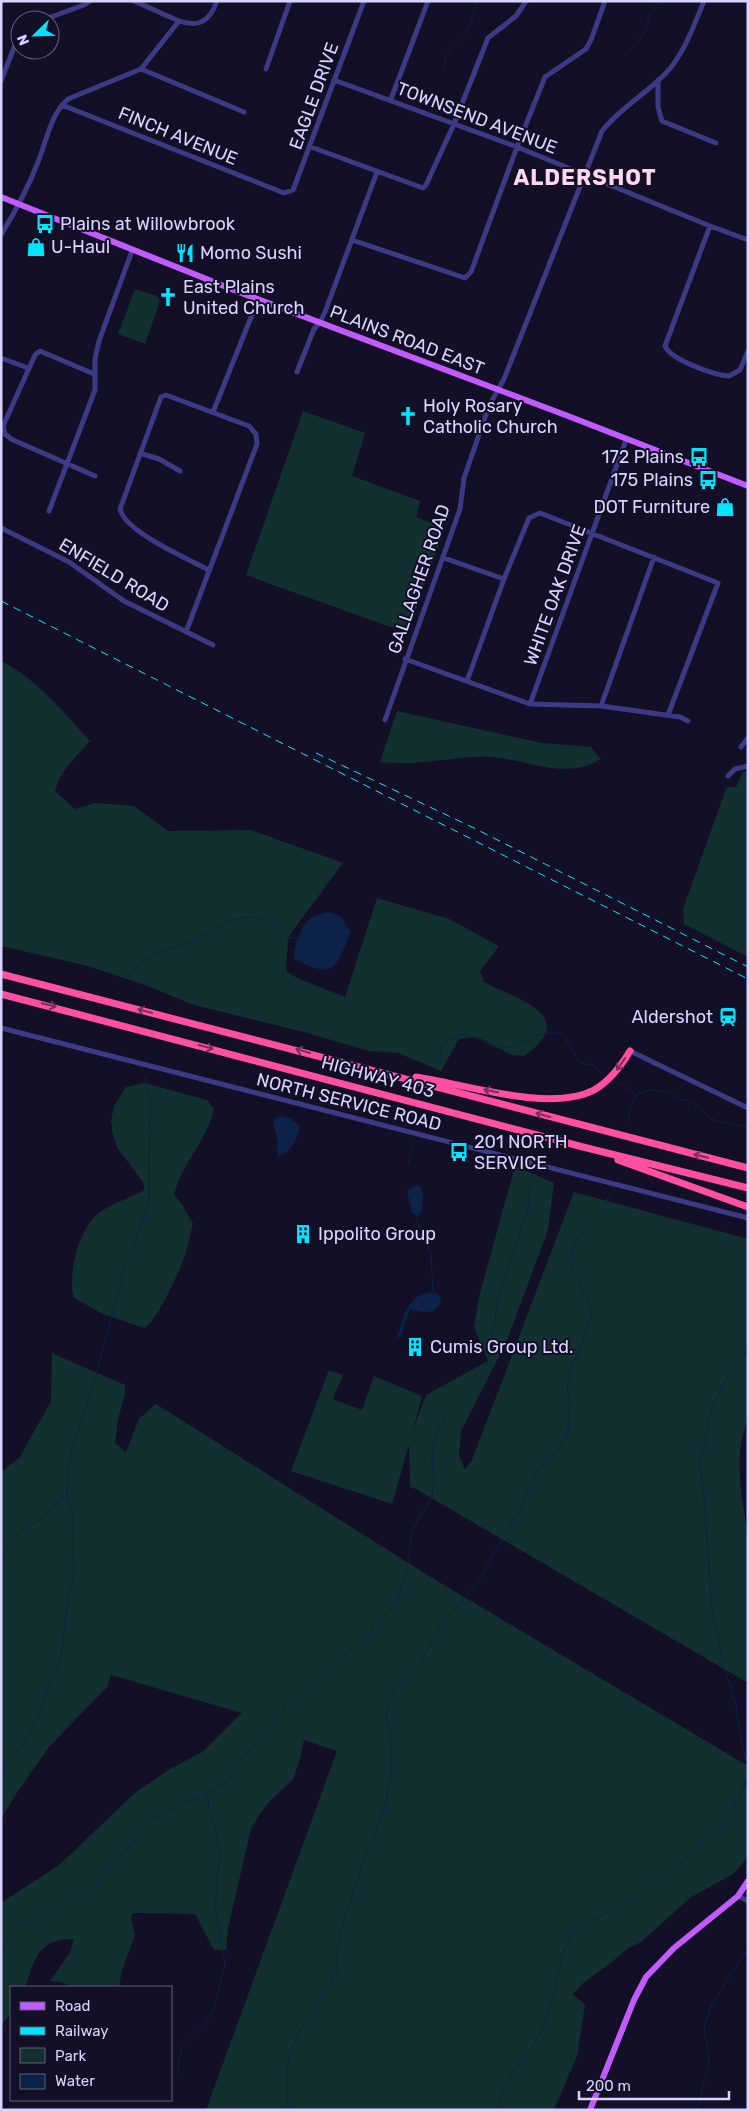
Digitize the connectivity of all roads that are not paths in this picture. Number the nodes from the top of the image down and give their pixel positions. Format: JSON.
{"nodes":[{"id":1,"x":90,"y":1,"type":"edge"},
{"id":2,"x":134,"y":1,"type":"edge"},
{"id":3,"x":217,"y":1,"type":"edge"},
{"id":4,"x":290,"y":1,"type":"edge"},
{"id":5,"x":364,"y":1,"type":"edge"},
{"id":6,"x":428,"y":1,"type":"edge"},
{"id":7,"x":526,"y":1,"type":"edge"},
{"id":8,"x":605,"y":1,"type":"edge"},
{"id":9,"x":704,"y":1,"type":"edge"},
{"id":10,"x":60,"y":14,"type":"edge"},
{"id":11,"x":179,"y":21,"type":"junction"},
{"id":12,"x":10,"y":58,"type":"edge"},
{"id":13,"x":141,"y":69,"type":"junction"},
{"id":14,"x":266,"y":69,"type":"dead end"},
{"id":15,"x":334,"y":80,"type":"junction"},
{"id":16,"x":658,"y":80,"type":"junction"},
{"id":17,"x":1,"y":81,"type":"edge"},
{"id":18,"x":391,"y":99,"type":"junction"},
{"id":19,"x":62,"y":105,"type":"junction"},
{"id":20,"x":244,"y":112,"type":"dead end"},
{"id":21,"x":454,"y":124,"type":"junction"},
{"id":22,"x":716,"y":143,"type":"dead end"},
{"id":23,"x":517,"y":146,"type":"junction"},
{"id":24,"x":311,"y":147,"type":"junction"},
{"id":25,"x":377,"y":172,"type":"junction"},
{"id":26,"x":584,"y":175,"type":"junction"},
{"id":27,"x":284,"y":194,"type":"joint"},
{"id":28,"x":1,"y":197,"type":"edge"},
{"id":29,"x":19,"y":204,"type":"junction"},
{"id":30,"x":710,"y":226,"type":"junction"},
{"id":31,"x":1,"y":236,"type":"edge"},
{"id":32,"x":352,"y":240,"type":"junction"},
{"id":33,"x":748,"y":240,"type":"edge"},
{"id":34,"x":132,"y":251,"type":"junction"},
{"id":35,"x":258,"y":300,"type":"junction"},
{"id":36,"x":320,"y":322,"type":"junction"},
{"id":37,"x":748,"y":351,"type":"edge"},
{"id":38,"x":1,"y":358,"type":"edge"},
{"id":39,"x":28,"y":368,"type":"junction"},
{"id":40,"x":297,"y":372,"type":"dead end"},
{"id":41,"x":94,"y":374,"type":"junction"},
{"id":42,"x":498,"y":391,"type":"junction"},
{"id":43,"x":212,"y":412,"type":"junction"},
{"id":44,"x":626,"y":440,"type":"junction"},
{"id":45,"x":140,"y":453,"type":"junction"},
{"id":46,"x":65,"y":464,"type":"junction"},
{"id":47,"x":180,"y":472,"type":"dead end"},
{"id":48,"x":95,"y":476,"type":"dead end"},
{"id":49,"x":748,"y":486,"type":"edge"},
{"id":50,"x":49,"y":511,"type":"dead end"},
{"id":51,"x":1,"y":528,"type":"edge"},
{"id":52,"x":593,"y":533,"type":"junction"},
{"id":53,"x":654,"y":557,"type":"junction"},
{"id":54,"x":444,"y":558,"type":"junction"},
{"id":55,"x":209,"y":570,"type":"junction"},
{"id":56,"x":504,"y":579,"type":"junction"},
{"id":57,"x":186,"y":632,"type":"junction"},
{"id":58,"x":214,"y":645,"type":"dead end"},
{"id":59,"x":405,"y":659,"type":"junction"},
{"id":60,"x":467,"y":681,"type":"junction"},
{"id":61,"x":530,"y":704,"type":"junction"},
{"id":62,"x":601,"y":706,"type":"junction"},
{"id":63,"x":668,"y":715,"type":"junction"},
{"id":64,"x":385,"y":720,"type":"dead end"},
{"id":65,"x":688,"y":721,"type":"dead end"},
{"id":66,"x":748,"y":738,"type":"edge"},
{"id":67,"x":741,"y":747,"type":"dead end"},
{"id":68,"x":748,"y":766,"type":"edge"},
{"id":69,"x":728,"y":776,"type":"dead end"},
{"id":70,"x":1,"y":974,"type":"edge"},
{"id":71,"x":1,"y":994,"type":"edge"},
{"id":72,"x":1,"y":1028,"type":"edge"},
{"id":73,"x":630,"y":1051,"type":"joint"},
{"id":74,"x":384,"y":1072,"type":"junction"},
{"id":75,"x":748,"y":1108,"type":"edge"},
{"id":76,"x":582,"y":1147,"type":"junction"},
{"id":77,"x":748,"y":1168,"type":"edge"},
{"id":78,"x":748,"y":1188,"type":"edge"},
{"id":79,"x":748,"y":1206,"type":"edge"},
{"id":80,"x":748,"y":1218,"type":"edge"},
{"id":81,"x":748,"y":1881,"type":"edge"},
{"id":82,"x":738,"y":1896,"type":"junction"},
{"id":83,"x":748,"y":1901,"type":"edge"},
{"id":84,"x":590,"y":2110,"type":"edge"}],
"edges":[{"from":1,"to":10,"type":"street"},
{"from":2,"to":11,"type":"street"},
{"from":3,"to":11,"type":"street"},
{"from":4,"to":14,"type":"street"},
{"from":5,"to":15,"type":"street","name":"EAGLE DRIVE"},
{"from":6,"to":18,"type":"street"},
{"from":7,"to":21,"type":"street"},
{"from":8,"to":23,"type":"street"},
{"from":9,"to":16,"type":"street","name":"GALLAGHER ROAD"},
{"from":11,"to":13,"type":"street"},
{"from":12,"to":17,"type":"street"},
{"from":13,"to":19,"type":"street"},
{"from":13,"to":20,"type":"street"},
{"from":15,"to":18,"type":"street","name":"TOWNSEND AVENUE"},
{"from":15,"to":24,"type":"street","name":"EAGLE DRIVE"},
{"from":16,"to":22,"type":"street"},
{"from":16,"to":26,"type":"street","name":"GALLAGHER ROAD"},
{"from":18,"to":21,"type":"street","name":"TOWNSEND AVENUE"},
{"from":19,"to":27,"type":"street","name":"FINCH AVENUE"},
{"from":19,"to":29,"type":"street"},
{"from":21,"to":23,"type":"street","name":"TOWNSEND AVENUE"},
{"from":21,"to":25,"type":"street"},
{"from":23,"to":26,"type":"street","name":"TOWNSEND AVENUE"},
{"from":23,"to":32,"type":"street"},
{"from":24,"to":25,"type":"street"},
{"from":24,"to":27,"type":"street","name":"EAGLE DRIVE"},
{"from":25,"to":32,"type":"street"},
{"from":26,"to":30,"type":"street","name":"TOWNSEND AVENUE"},
{"from":26,"to":42,"type":"street","name":"GALLAGHER ROAD"},
{"from":28,"to":29,"type":"main road","name":"PLAINS ROAD EAST"},
{"from":29,"to":31,"type":"street"},
{"from":29,"to":34,"type":"main road","name":"PLAINS ROAD EAST"},
{"from":30,"to":33,"type":"street","name":"TOWNSEND AVENUE"},
{"from":30,"to":37,"type":"street"},
{"from":32,"to":36,"type":"street"},
{"from":34,"to":35,"type":"main road","name":"PLAINS ROAD EAST"},
{"from":34,"to":41,"type":"street"},
{"from":35,"to":36,"type":"main road","name":"PLAINS ROAD EAST"},
{"from":35,"to":43,"type":"street"},
{"from":36,"to":40,"type":"street"},
{"from":36,"to":42,"type":"main road","name":"PLAINS ROAD EAST"},
{"from":38,"to":39,"type":"street"},
{"from":39,"to":41,"type":"street"},
{"from":39,"to":46,"type":"street"},
{"from":41,"to":46,"type":"street"},
{"from":42,"to":44,"type":"main road","name":"PLAINS ROAD EAST"},
{"from":42,"to":54,"type":"street","name":"GALLAGHER ROAD"},
{"from":43,"to":45,"type":"street"},
{"from":43,"to":55,"type":"street"},
{"from":44,"to":49,"type":"main road","name":"PLAINS ROAD EAST"},
{"from":44,"to":52,"type":"street","name":"WHITE OAK DRIVE"},
{"from":45,"to":47,"type":"street"},
{"from":45,"to":55,"type":"street"},
{"from":46,"to":48,"type":"street"},
{"from":46,"to":50,"type":"street"},
{"from":51,"to":57,"type":"street","name":"ENFIELD ROAD"},
{"from":52,"to":53,"type":"street"},
{"from":52,"to":56,"type":"street"},
{"from":52,"to":61,"type":"street","name":"WHITE OAK DRIVE"},
{"from":53,"to":62,"type":"street"},
{"from":53,"to":63,"type":"street"},
{"from":54,"to":56,"type":"street"},
{"from":54,"to":59,"type":"street","name":"GALLAGHER ROAD"},
{"from":55,"to":57,"type":"street"},
{"from":56,"to":60,"type":"street"},
{"from":57,"to":58,"type":"street","name":"ENFIELD ROAD"},
{"from":59,"to":60,"type":"street"},
{"from":59,"to":64,"type":"street","name":"GALLAGHER ROAD"},
{"from":60,"to":61,"type":"street"},
{"from":61,"to":62,"type":"street"},
{"from":62,"to":63,"type":"street"},
{"from":63,"to":65,"type":"street"},
{"from":66,"to":67,"type":"street"},
{"from":68,"to":69,"type":"street"},
{"from":74,"to":70,"type":"highway","name":"HIGHWAY 403","one_way":true},
{"from":71,"to":76,"type":"highway","name":"HIGHWAY 403","one_way":true},
{"from":72,"to":80,"type":"street","name":"NORTH SERVICE ROAD"},
{"from":73,"to":74,"type":"highway","one_way":true},
{"from":73,"to":75,"type":"street"},
{"from":77,"to":74,"type":"highway","name":"HIGHWAY 403","one_way":true},
{"from":76,"to":78,"type":"highway","name":"HIGHWAY 403"},
{"from":76,"to":79,"type":"highway"},
{"from":81,"to":82,"type":"main road"},
{"from":82,"to":83,"type":"street"},
{"from":82,"to":84,"type":"main road"}]}
